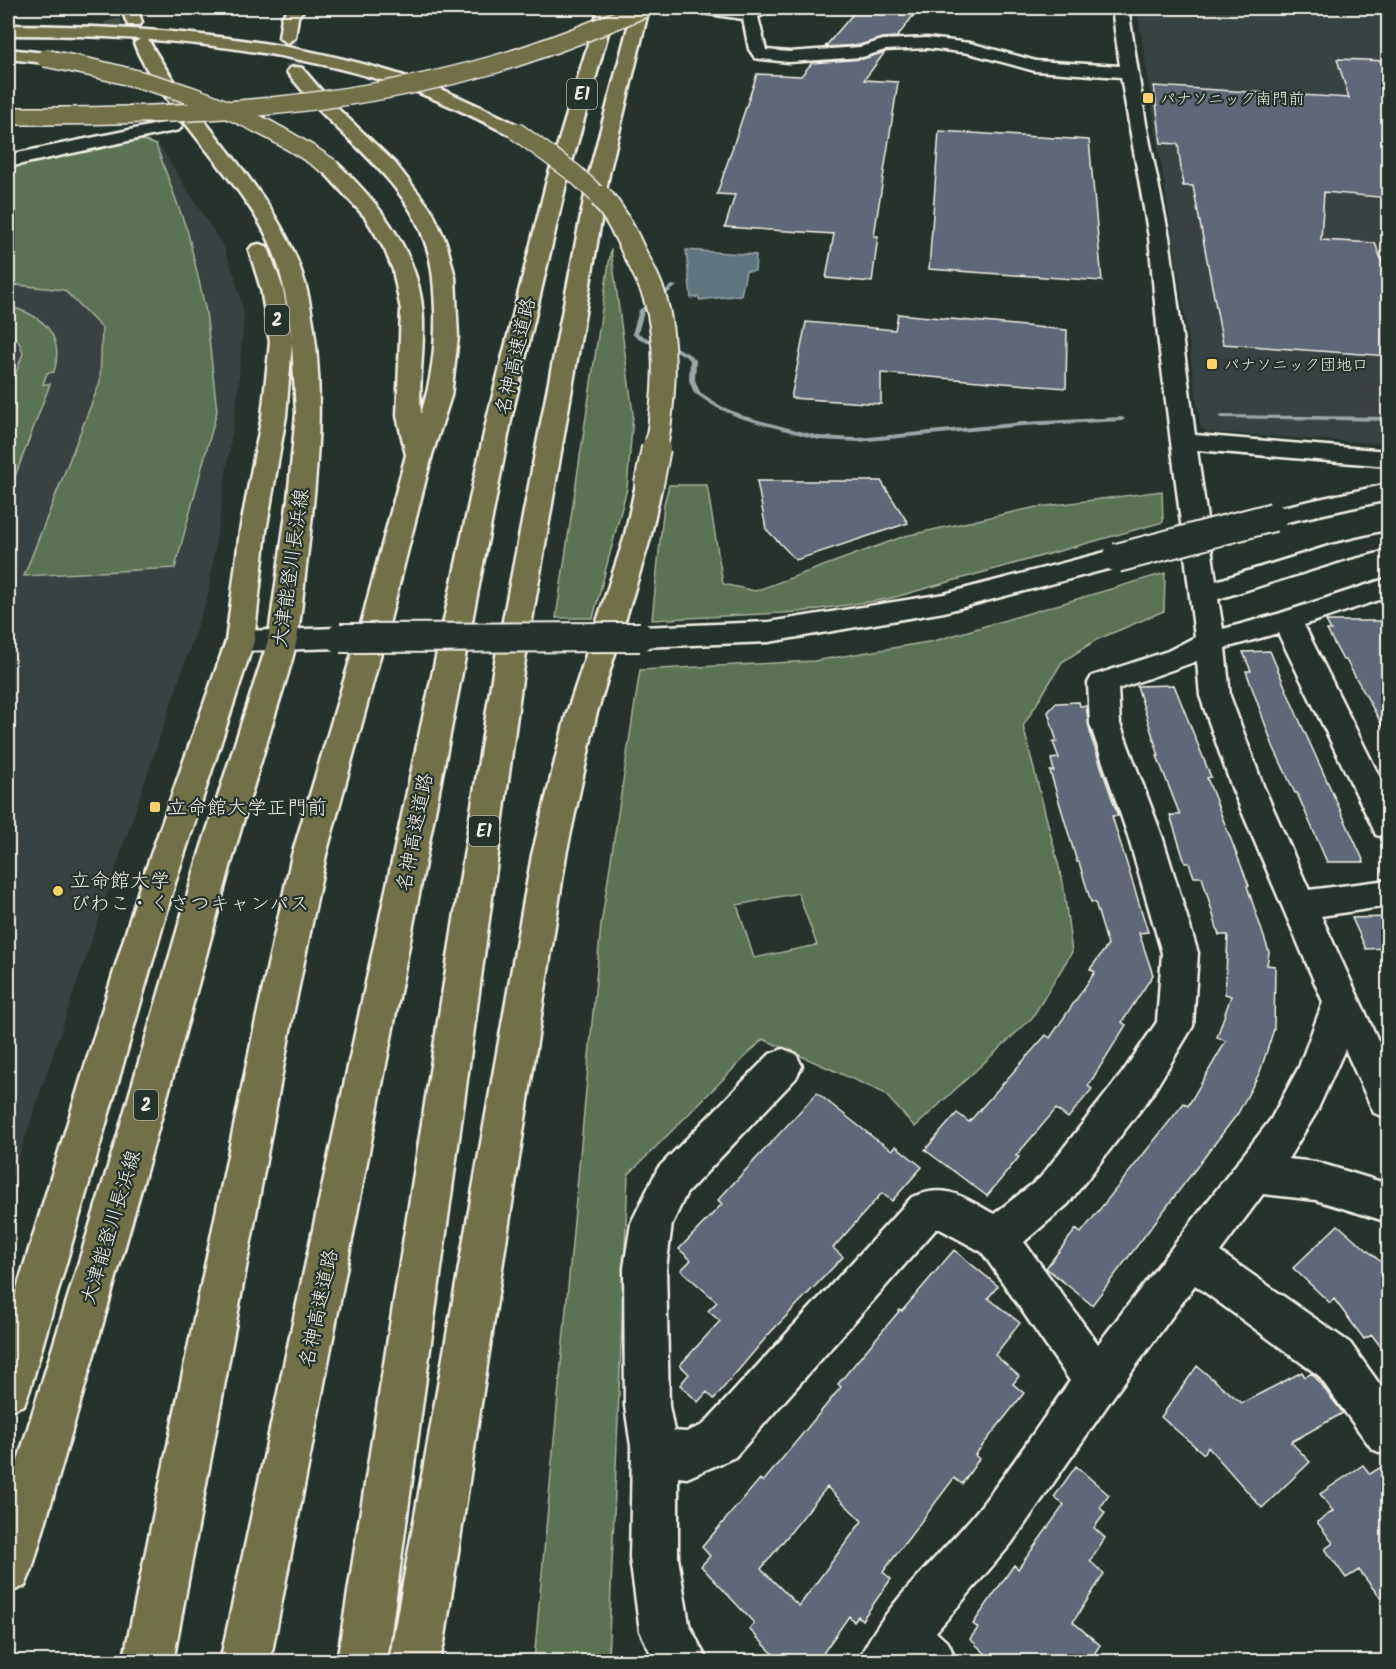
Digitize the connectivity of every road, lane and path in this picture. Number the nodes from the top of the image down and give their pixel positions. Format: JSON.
{"nodes":[{"id":1,"x":297,"y":8,"type":"edge"},
{"id":2,"x":607,"y":8,"type":"edge"},
{"id":3,"x":641,"y":8,"type":"edge"},
{"id":4,"x":645,"y":8,"type":"edge"},
{"id":5,"x":655,"y":8,"type":"edge"},
{"id":6,"x":702,"y":8,"type":"edge"},
{"id":7,"x":766,"y":8,"type":"edge"},
{"id":8,"x":1120,"y":8,"type":"edge"},
{"id":9,"x":741,"y":12,"type":"edge"},
{"id":10,"x":8,"y":30,"type":"edge"},
{"id":11,"x":287,"y":38,"type":"tunnel mouth"},
{"id":12,"x":119,"y":42,"type":"tunnel mouth"},
{"id":13,"x":142,"y":43,"type":"tunnel mouth"},
{"id":14,"x":8,"y":54,"type":"edge"},
{"id":15,"x":296,"y":72,"type":"tunnel mouth"},
{"id":16,"x":1130,"y":72,"type":"junction"},
{"id":17,"x":8,"y":116,"type":"edge"},
{"id":18,"x":173,"y":126,"type":"junction"},
{"id":19,"x":8,"y":161,"type":"edge"},
{"id":20,"x":599,"y":174,"type":"junction"},
{"id":21,"x":1184,"y":442,"type":"junction"},
{"id":22,"x":420,"y":455,"type":"junction"},
{"id":23,"x":1389,"y":458,"type":"edge"},
{"id":24,"x":1389,"y":492,"type":"edge"},
{"id":25,"x":1389,"y":540,"type":"edge"},
{"id":26,"x":1389,"y":587,"type":"edge"},
{"id":27,"x":1204,"y":594,"type":"junction"},
{"id":28,"x":1287,"y":621,"type":"junction"},
{"id":29,"x":240,"y":641,"type":"junction"},
{"id":30,"x":282,"y":641,"type":"junction"},
{"id":31,"x":1210,"y":642,"type":"junction"},
{"id":32,"x":1389,"y":826,"type":"edge"},
{"id":33,"x":1389,"y":893,"type":"edge"},
{"id":34,"x":1300,"y":905,"type":"junction"},
{"id":35,"x":1341,"y":1002,"type":"junction"},
{"id":36,"x":783,"y":1066,"type":"dead end"},
{"id":37,"x":1389,"y":1101,"type":"edge"},
{"id":38,"x":1254,"y":1174,"type":"junction"},
{"id":39,"x":1389,"y":1203,"type":"edge"},
{"id":40,"x":997,"y":1238,"type":"junction"},
{"id":41,"x":1192,"y":1257,"type":"junction"},
{"id":42,"x":1097,"y":1381,"type":"junction"},
{"id":43,"x":8,"y":1389,"type":"edge"},
{"id":44,"x":1389,"y":1433,"type":"edge"},
{"id":45,"x":655,"y":1453,"type":"junction"},
{"id":46,"x":8,"y":1569,"type":"edge"},
{"id":47,"x":905,"y":1652,"type":"edge"},
{"id":48,"x":148,"y":1662,"type":"edge"},
{"id":49,"x":245,"y":1662,"type":"edge"},
{"id":50,"x":362,"y":1662,"type":"edge"},
{"id":51,"x":414,"y":1662,"type":"edge"},
{"id":52,"x":683,"y":1662,"type":"edge"}],
"edges":[{"from":1,"to":11,"type":"main road"},
{"from":2,"to":49,"type":"main road","name":"名神高速道路","number":"E1"},
{"from":3,"to":20,"type":"main road","number":"E1"},
{"from":4,"to":17,"type":"main road","bridge":true},
{"from":5,"to":20,"type":"main road"},
{"from":6,"to":9,"type":"street"},
{"from":7,"to":9,"type":"street"},
{"from":8,"to":16,"type":"street"},
{"from":9,"to":16,"type":"street"},
{"from":10,"to":51,"type":"main road","bridge":true},
{"from":12,"to":18,"type":"main road","name":"大津能登川長浜線","number":"2"},
{"from":13,"to":30,"type":"main road","name":"大津能登川長浜線","number":"2"},
{"from":14,"to":22,"type":"main road","bridge":true},
{"from":15,"to":22,"type":"main road"},
{"from":16,"to":21,"type":"street"},
{"from":18,"to":19,"type":"street"},
{"from":18,"to":29,"type":"main road","name":"大津能登川長浜線","number":"2"},
{"from":20,"to":50,"type":"main road","number":"E1"},
{"from":21,"to":23,"type":"street"},
{"from":21,"to":27,"type":"street"},
{"from":22,"to":48,"type":"main road"},
{"from":24,"to":30,"type":"street","bridge":true},
{"from":25,"to":27,"type":"street"},
{"from":26,"to":28,"type":"street"},
{"from":27,"to":31,"type":"street"},
{"from":28,"to":31,"type":"street"},
{"from":28,"to":32,"type":"street"},
{"from":29,"to":30,"type":"street"},
{"from":29,"to":43,"type":"main road","name":"大津能登川長浜線","number":"2"},
{"from":30,"to":46,"type":"main road","name":"大津能登川長浜線","number":"2"},
{"from":31,"to":34,"type":"street"},
{"from":31,"to":40,"type":"street"},
{"from":33,"to":34,"type":"street"},
{"from":34,"to":35,"type":"street"},
{"from":35,"to":37,"type":"street"},
{"from":35,"to":38,"type":"street"},
{"from":36,"to":45,"type":"street"},
{"from":38,"to":39,"type":"street"},
{"from":38,"to":41,"type":"street"},
{"from":40,"to":42,"type":"street"},
{"from":40,"to":45,"type":"street"},
{"from":41,"to":42,"type":"street"},
{"from":41,"to":44,"type":"street"},
{"from":42,"to":47,"type":"street"},
{"from":45,"to":52,"type":"street"}]}
